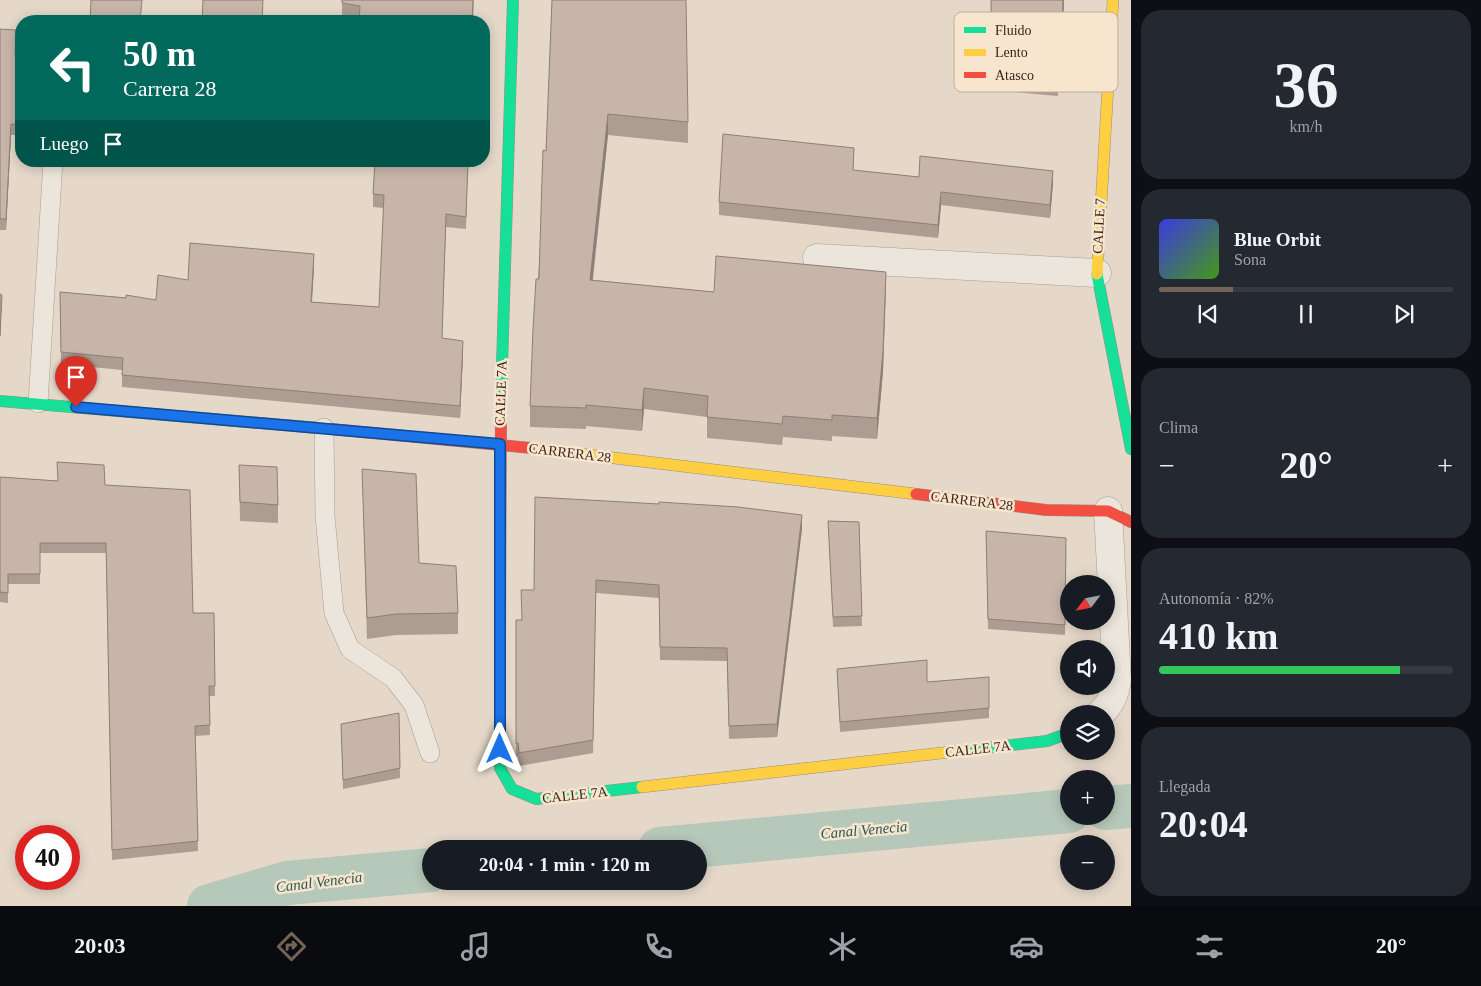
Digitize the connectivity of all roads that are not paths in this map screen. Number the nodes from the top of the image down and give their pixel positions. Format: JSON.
{"nodes":[{"id":1,"x":513,"y":0,"type":"edge"},
{"id":2,"x":1108,"y":92,"type":"edge"},
{"id":3,"x":53,"y":167,"type":"edge"},
{"id":4,"x":817,"y":258,"type":"dead end"},
{"id":5,"x":1097,"y":273,"type":"junction"},
{"id":6,"x":0,"y":401,"type":"edge"},
{"id":7,"x":38,"y":403,"type":"junction"},
{"id":8,"x":324,"y":428,"type":"junction"},
{"id":9,"x":500,"y":444,"type":"junction"},
{"id":10,"x":1131,"y":449,"type":"edge"},
{"id":11,"x":1121,"y":512,"type":"edge"},
{"id":12,"x":1115,"y":701,"type":"edge"},
{"id":13,"x":1060,"y":736,"type":"edge"},
{"id":14,"x":430,"y":753,"type":"dead end"}],
"edges":[{"from":1,"to":9,"type":"main road","name":"CALLE 7A"},
{"from":2,"to":5,"type":"main road","name":"CALLE 7"},
{"from":3,"to":7,"type":"lane"},
{"from":4,"to":5,"type":"street"},
{"from":5,"to":10,"type":"main road","name":"CALLE 7"},
{"from":6,"to":7,"type":"main road","name":"CARRERA 28"},
{"from":7,"to":8,"type":"main road","name":"CARRERA 28"},
{"from":8,"to":9,"type":"main road","name":"CARRERA 28"},
{"from":8,"to":14,"type":"lane"},
{"from":9,"to":11,"type":"main road","name":"CARRERA 28"},
{"from":9,"to":13,"type":"main road","name":"CALLE 7A"},
{"from":11,"to":12,"type":"street"}]}
